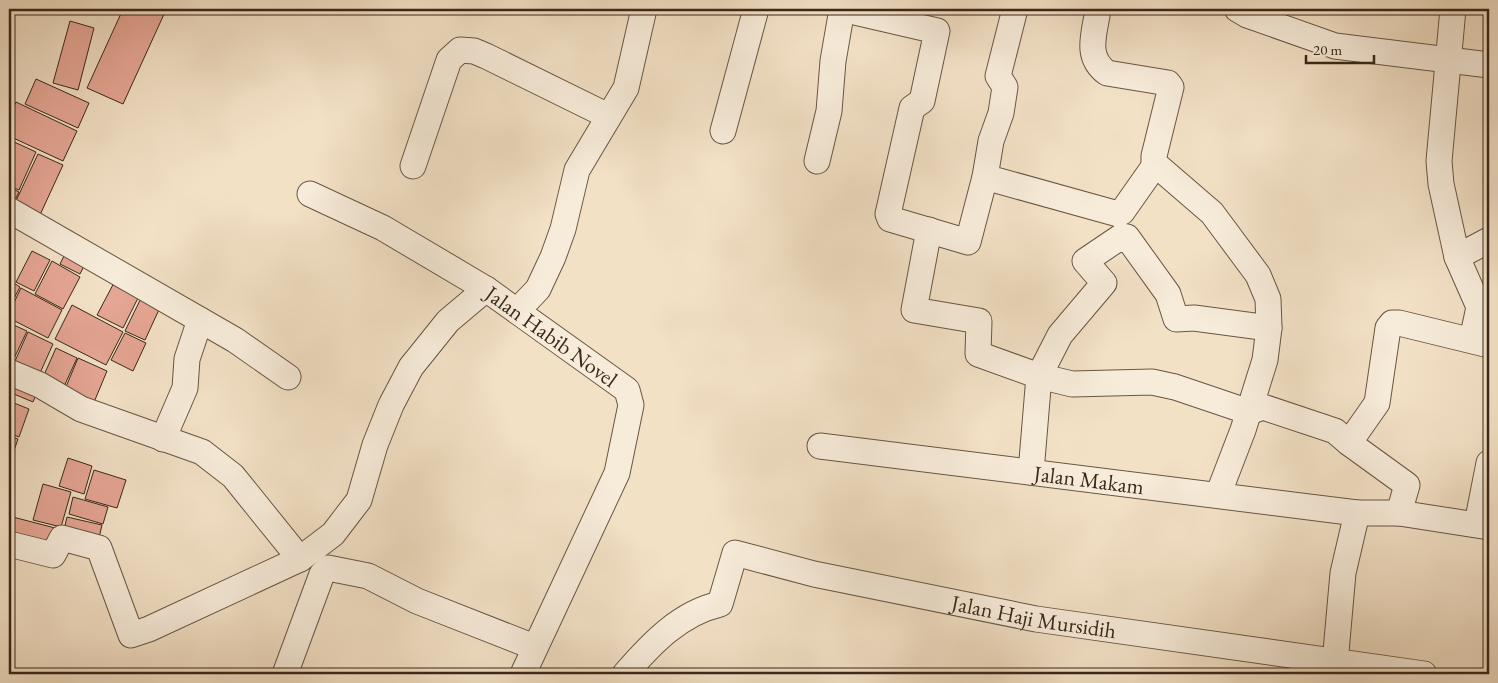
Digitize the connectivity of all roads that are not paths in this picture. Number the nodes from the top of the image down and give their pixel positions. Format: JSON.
{"nodes":[{"id":1,"x":644,"y":9,"type":"edge"},
{"id":2,"x":756,"y":9,"type":"edge"},
{"id":3,"x":842,"y":9,"type":"edge"},
{"id":4,"x":1015,"y":9,"type":"edge"},
{"id":5,"x":1098,"y":9,"type":"edge"},
{"id":6,"x":1237,"y":9,"type":"edge"},
{"id":7,"x":1453,"y":9,"type":"edge"},
{"id":8,"x":913,"y":17,"type":"edge"},
{"id":9,"x":1448,"y":61,"type":"junction"},
{"id":10,"x":1489,"y":65,"type":"edge"},
{"id":11,"x":608,"y":116,"type":"junction"},
{"id":12,"x":723,"y":131,"type":"dead end"},
{"id":13,"x":817,"y":161,"type":"dead end"},
{"id":14,"x":1155,"y":165,"type":"junction"},
{"id":15,"x":413,"y":166,"type":"dead end"},
{"id":16,"x":985,"y":177,"type":"junction"},
{"id":17,"x":310,"y":194,"type":"dead end"},
{"id":18,"x":9,"y":210,"type":"edge"},
{"id":19,"x":929,"y":230,"type":"junction"},
{"id":20,"x":1489,"y":240,"type":"edge"},
{"id":21,"x":1456,"y":257,"type":"junction"},
{"id":22,"x":486,"y":289,"type":"junction"},
{"id":23,"x":517,"y":311,"type":"junction"},
{"id":24,"x":200,"y":320,"type":"junction"},
{"id":25,"x":1269,"y":328,"type":"junction"},
{"id":26,"x":1480,"y":343,"type":"edge"},
{"id":27,"x":9,"y":372,"type":"edge"},
{"id":28,"x":1039,"y":376,"type":"junction"},
{"id":29,"x":288,"y":377,"type":"dead end"},
{"id":30,"x":1249,"y":412,"type":"junction"},
{"id":31,"x":163,"y":438,"type":"junction"},
{"id":32,"x":1349,"y":443,"type":"junction"},
{"id":33,"x":820,"y":446,"type":"dead end"},
{"id":34,"x":1489,"y":463,"type":"edge"},
{"id":35,"x":1031,"y":472,"type":"junction"},
{"id":36,"x":1218,"y":495,"type":"junction"},
{"id":37,"x":1357,"y":513,"type":"junction"},
{"id":38,"x":1399,"y":514,"type":"junction"},
{"id":39,"x":1483,"y":526,"type":"edge"},
{"id":40,"x":9,"y":544,"type":"edge"},
{"id":41,"x":300,"y":559,"type":"junction"},
{"id":42,"x":528,"y":666,"type":"edge"},
{"id":43,"x":1335,"y":667,"type":"edge"},
{"id":44,"x":285,"y":674,"type":"edge"},
{"id":45,"x":625,"y":674,"type":"edge"},
{"id":46,"x":1424,"y":674,"type":"edge"}],
"edges":[{"from":1,"to":11,"type":"street"},
{"from":2,"to":12,"type":"street"},
{"from":3,"to":8,"type":"street"},
{"from":3,"to":13,"type":"street"},
{"from":4,"to":16,"type":"street"},
{"from":5,"to":14,"type":"street"},
{"from":6,"to":9,"type":"street"},
{"from":7,"to":9,"type":"street"},
{"from":8,"to":19,"type":"street"},
{"from":9,"to":10,"type":"street"},
{"from":9,"to":21,"type":"street"},
{"from":11,"to":15,"type":"street"},
{"from":11,"to":23,"type":"street"},
{"from":14,"to":16,"type":"street"},
{"from":14,"to":25,"type":"street"},
{"from":16,"to":19,"type":"street"},
{"from":17,"to":22,"type":"street","name":"Jalan Habib Novel"},
{"from":18,"to":24,"type":"street"},
{"from":19,"to":28,"type":"street"},
{"from":20,"to":21,"type":"street"},
{"from":21,"to":26,"type":"street"},
{"from":22,"to":23,"type":"street","name":"Jalan Habib Novel"},
{"from":22,"to":41,"type":"street"},
{"from":23,"to":42,"type":"street","name":"Jalan Habib Novel"},
{"from":24,"to":29,"type":"street"},
{"from":24,"to":31,"type":"street"},
{"from":25,"to":28,"type":"street"},
{"from":25,"to":30,"type":"street"},
{"from":26,"to":32,"type":"street"},
{"from":27,"to":31,"type":"street"},
{"from":28,"to":30,"type":"street"},
{"from":28,"to":35,"type":"street"},
{"from":30,"to":32,"type":"street"},
{"from":30,"to":36,"type":"street"},
{"from":31,"to":41,"type":"street"},
{"from":32,"to":38,"type":"street"},
{"from":33,"to":35,"type":"street","name":"Jalan Makam"},
{"from":34,"to":39,"type":"street"},
{"from":35,"to":36,"type":"street","name":"Jalan Makam"},
{"from":36,"to":37,"type":"street","name":"Jalan Makam"},
{"from":37,"to":38,"type":"street","name":"Jalan Makam"},
{"from":37,"to":43,"type":"street"},
{"from":38,"to":39,"type":"street","name":"Jalan Makam"},
{"from":40,"to":41,"type":"street"},
{"from":42,"to":44,"type":"street"},
{"from":43,"to":45,"type":"street","name":"Jalan Haji Mursidih"},
{"from":43,"to":46,"type":"street","name":"Jalan Haji Mursidih"}]}
